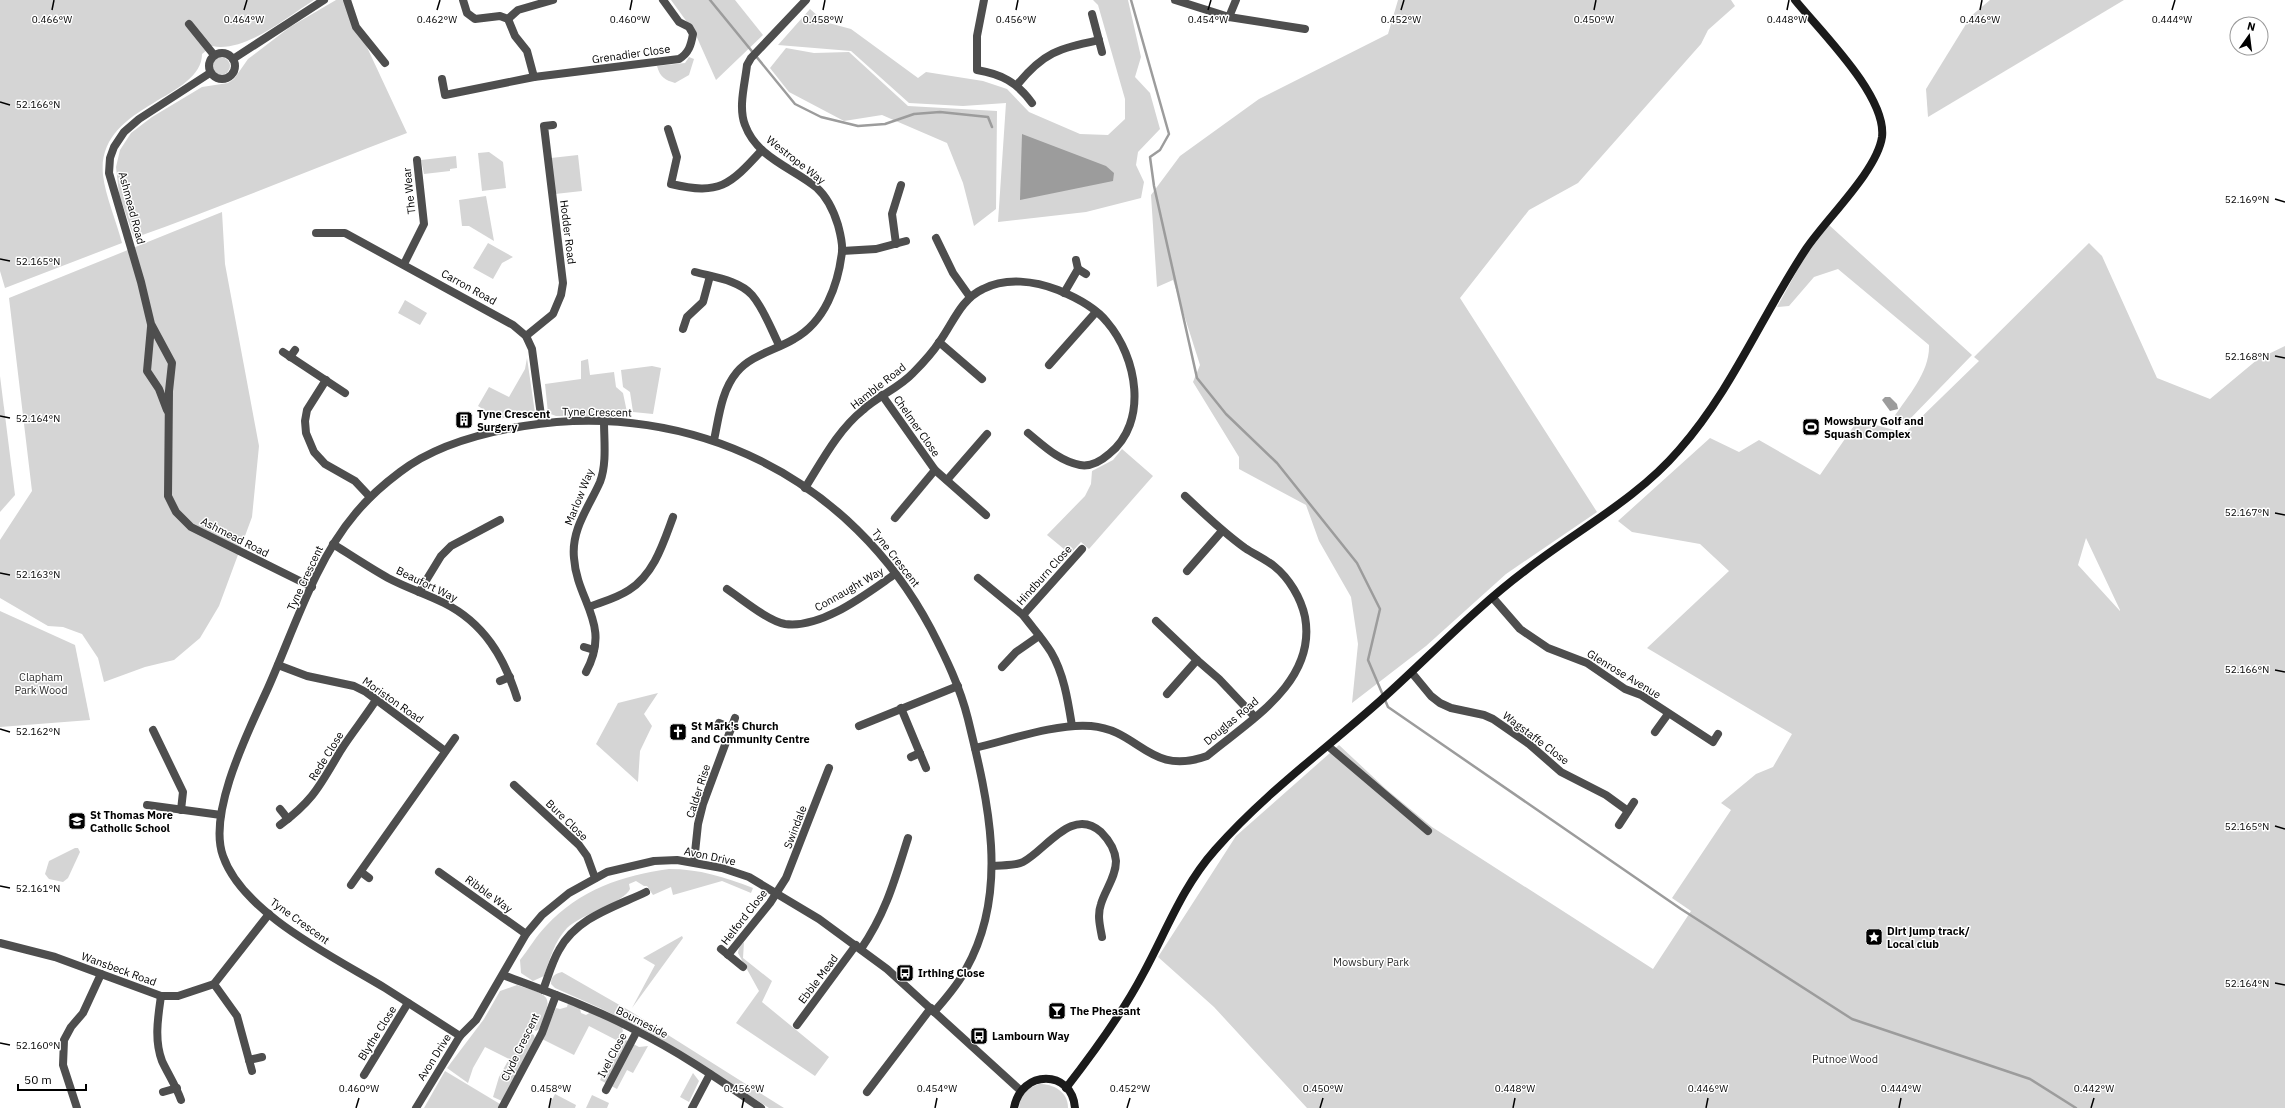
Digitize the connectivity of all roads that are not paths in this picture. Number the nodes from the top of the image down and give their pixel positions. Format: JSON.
{"nodes":[{"id":1,"x":324,"y":0,"type":"edge"},
{"id":2,"x":347,"y":0,"type":"edge"},
{"id":3,"x":463,"y":0,"type":"edge"},
{"id":4,"x":553,"y":0,"type":"edge"},
{"id":5,"x":664,"y":0,"type":"edge"},
{"id":6,"x":806,"y":0,"type":"edge"},
{"id":7,"x":984,"y":0,"type":"edge"},
{"id":8,"x":1176,"y":0,"type":"edge"},
{"id":9,"x":1236,"y":0,"type":"edge"},
{"id":10,"x":1795,"y":0,"type":"edge"},
{"id":11,"x":1092,"y":14,"type":"dead end"},
{"id":12,"x":1229,"y":17,"type":"junction"},
{"id":13,"x":508,"y":19,"type":"junction"},
{"id":14,"x":189,"y":24,"type":"dead end"},
{"id":15,"x":1305,"y":29,"type":"dead end"},
{"id":16,"x":1099,"y":40,"type":"junction"},
{"id":17,"x":1102,"y":52,"type":"dead end"},
{"id":18,"x":214,"y":55,"type":"junction"},
{"id":19,"x":233,"y":59,"type":"junction"},
{"id":20,"x":385,"y":63,"type":"dead end"},
{"id":21,"x":210,"y":74,"type":"junction"},
{"id":22,"x":534,"y":77,"type":"junction"},
{"id":23,"x":442,"y":79,"type":"dead end"},
{"id":24,"x":1017,"y":85,"type":"junction"},
{"id":25,"x":1032,"y":103,"type":"dead end"},
{"id":26,"x":553,"y":125,"type":"dead end"},
{"id":27,"x":668,"y":130,"type":"dead end"},
{"id":28,"x":762,"y":150,"type":"junction"},
{"id":29,"x":417,"y":160,"type":"dead end"},
{"id":30,"x":901,"y":185,"type":"dead end"},
{"id":31,"x":316,"y":233,"type":"dead end"},
{"id":32,"x":936,"y":238,"type":"dead end"},
{"id":33,"x":906,"y":241,"type":"dead end"},
{"id":34,"x":896,"y":244,"type":"junction"},
{"id":35,"x":842,"y":250,"type":"junction"},
{"id":36,"x":404,"y":264,"type":"junction"},
{"id":37,"x":695,"y":272,"type":"dead end"},
{"id":38,"x":1086,"y":274,"type":"dead end"},
{"id":39,"x":710,"y":276,"type":"junction"},
{"id":40,"x":1064,"y":293,"type":"junction"},
{"id":41,"x":970,"y":297,"type":"junction"},
{"id":42,"x":1096,"y":312,"type":"junction"},
{"id":43,"x":151,"y":324,"type":"junction"},
{"id":44,"x":683,"y":329,"type":"dead end"},
{"id":45,"x":526,"y":336,"type":"junction"},
{"id":46,"x":940,"y":342,"type":"junction"},
{"id":47,"x":779,"y":345,"type":"junction"},
{"id":48,"x":295,"y":350,"type":"dead end"},
{"id":49,"x":282,"y":352,"type":"dead end"},
{"id":50,"x":290,"y":357,"type":"junction"},
{"id":51,"x":1049,"y":365,"type":"dead end"},
{"id":52,"x":982,"y":379,"type":"dead end"},
{"id":53,"x":326,"y":380,"type":"junction"},
{"id":54,"x":345,"y":393,"type":"dead end"},
{"id":55,"x":882,"y":395,"type":"junction"},
{"id":56,"x":169,"y":416,"type":"junction"},
{"id":57,"x":604,"y":421,"type":"junction"},
{"id":58,"x":542,"y":423,"type":"junction"},
{"id":59,"x":1028,"y":433,"type":"dead end"},
{"id":60,"x":987,"y":434,"type":"dead end"},
{"id":61,"x":714,"y":440,"type":"junction"},
{"id":62,"x":935,"y":470,"type":"junction"},
{"id":63,"x":947,"y":480,"type":"junction"},
{"id":64,"x":805,"y":488,"type":"junction"},
{"id":65,"x":1185,"y":496,"type":"dead end"},
{"id":66,"x":370,"y":497,"type":"junction"},
{"id":67,"x":986,"y":515,"type":"dead end"},
{"id":68,"x":673,"y":518,"type":"dead end"},
{"id":69,"x":895,"y":518,"type":"dead end"},
{"id":70,"x":500,"y":520,"type":"dead end"},
{"id":71,"x":1222,"y":531,"type":"junction"},
{"id":72,"x":333,"y":544,"type":"junction"},
{"id":73,"x":1082,"y":549,"type":"dead end"},
{"id":74,"x":1187,"y":571,"type":"dead end"},
{"id":75,"x":895,"y":574,"type":"junction"},
{"id":76,"x":978,"y":578,"type":"dead end"},
{"id":77,"x":312,"y":587,"type":"junction"},
{"id":78,"x":727,"y":589,"type":"dead end"},
{"id":79,"x":419,"y":592,"type":"junction"},
{"id":80,"x":1493,"y":598,"type":"junction"},
{"id":81,"x":589,"y":607,"type":"junction"},
{"id":82,"x":1023,"y":615,"type":"junction"},
{"id":83,"x":1156,"y":621,"type":"dead end"},
{"id":84,"x":1039,"y":636,"type":"junction"},
{"id":85,"x":584,"y":647,"type":"dead end"},
{"id":86,"x":594,"y":650,"type":"junction"},
{"id":87,"x":1197,"y":660,"type":"junction"},
{"id":88,"x":278,"y":665,"type":"junction"},
{"id":89,"x":1002,"y":667,"type":"dead end"},
{"id":90,"x":586,"y":672,"type":"dead end"},
{"id":91,"x":1412,"y":673,"type":"junction"},
{"id":92,"x":510,"y":678,"type":"junction"},
{"id":93,"x":500,"y":681,"type":"dead end"},
{"id":94,"x":958,"y":686,"type":"junction"},
{"id":95,"x":1167,"y":694,"type":"dead end"},
{"id":96,"x":517,"y":698,"type":"dead end"},
{"id":97,"x":376,"y":700,"type":"junction"},
{"id":98,"x":901,"y":708,"type":"junction"},
{"id":99,"x":1668,"y":714,"type":"junction"},
{"id":100,"x":1254,"y":716,"type":"junction"},
{"id":101,"x":735,"y":718,"type":"dead end"},
{"id":102,"x":719,"y":724,"type":"dead end"},
{"id":103,"x":859,"y":726,"type":"dead end"},
{"id":104,"x":1072,"y":726,"type":"junction"},
{"id":105,"x":732,"y":728,"type":"junction"},
{"id":106,"x":153,"y":730,"type":"dead end"},
{"id":107,"x":1655,"y":732,"type":"dead end"},
{"id":108,"x":1718,"y":734,"type":"dead end"},
{"id":109,"x":455,"y":738,"type":"dead end"},
{"id":110,"x":1328,"y":746,"type":"junction"},
{"id":111,"x":975,"y":748,"type":"junction"},
{"id":112,"x":445,"y":751,"type":"junction"},
{"id":113,"x":920,"y":753,"type":"junction"},
{"id":114,"x":911,"y":757,"type":"dead end"},
{"id":115,"x":829,"y":768,"type":"dead end"},
{"id":116,"x":926,"y":768,"type":"dead end"},
{"id":117,"x":514,"y":785,"type":"dead end"},
{"id":118,"x":1634,"y":802,"type":"dead end"},
{"id":119,"x":147,"y":805,"type":"dead end"},
{"id":120,"x":280,"y":809,"type":"dead end"},
{"id":121,"x":181,"y":810,"type":"junction"},
{"id":122,"x":1628,"y":810,"type":"junction"},
{"id":123,"x":221,"y":815,"type":"junction"},
{"id":124,"x":288,"y":819,"type":"junction"},
{"id":125,"x":280,"y":825,"type":"dead end"},
{"id":126,"x":1619,"y":825,"type":"dead end"},
{"id":127,"x":1428,"y":831,"type":"dead end"},
{"id":128,"x":908,"y":838,"type":"dead end"},
{"id":129,"x":694,"y":862,"type":"junction"},
{"id":130,"x":993,"y":866,"type":"junction"},
{"id":131,"x":361,"y":872,"type":"junction"},
{"id":132,"x":439,"y":872,"type":"dead end"},
{"id":133,"x":369,"y":878,"type":"dead end"},
{"id":134,"x":595,"y":878,"type":"junction"},
{"id":135,"x":351,"y":885,"type":"dead end"},
{"id":136,"x":646,"y":892,"type":"dead end"},
{"id":137,"x":777,"y":893,"type":"junction"},
{"id":138,"x":269,"y":914,"type":"junction"},
{"id":139,"x":526,"y":934,"type":"junction"},
{"id":140,"x":1102,"y":937,"type":"dead end"},
{"id":141,"x":0,"y":943,"type":"edge"},
{"id":142,"x":859,"y":947,"type":"junction"},
{"id":143,"x":721,"y":950,"type":"dead end"},
{"id":144,"x":728,"y":955,"type":"junction"},
{"id":145,"x":743,"y":967,"type":"dead end"},
{"id":146,"x":101,"y":974,"type":"junction"},
{"id":147,"x":503,"y":974,"type":"junction"},
{"id":148,"x":214,"y":984,"type":"junction"},
{"id":149,"x":543,"y":990,"type":"junction"},
{"id":150,"x":556,"y":995,"type":"junction"},
{"id":151,"x":161,"y":996,"type":"junction"},
{"id":152,"x":408,"y":1003,"type":"junction"},
{"id":153,"x":933,"y":1010,"type":"junction"},
{"id":154,"x":797,"y":1025,"type":"dead end"},
{"id":155,"x":637,"y":1031,"type":"junction"},
{"id":156,"x":460,"y":1036,"type":"junction"},
{"id":157,"x":262,"y":1057,"type":"dead end"},
{"id":158,"x":249,"y":1060,"type":"junction"},
{"id":159,"x":252,"y":1072,"type":"dead end"},
{"id":160,"x":710,"y":1074,"type":"junction"},
{"id":161,"x":364,"y":1075,"type":"dead end"},
{"id":162,"x":177,"y":1088,"type":"junction"},
{"id":163,"x":1066,"y":1088,"type":"junction"},
{"id":164,"x":606,"y":1090,"type":"dead end"},
{"id":165,"x":1020,"y":1090,"type":"junction"},
{"id":166,"x":162,"y":1092,"type":"dead end"},
{"id":167,"x":867,"y":1092,"type":"dead end"},
{"id":168,"x":181,"y":1100,"type":"dead end"},
{"id":169,"x":77,"y":1108,"type":"edge"},
{"id":170,"x":416,"y":1108,"type":"edge"},
{"id":171,"x":502,"y":1108,"type":"edge"},
{"id":172,"x":692,"y":1108,"type":"edge"},
{"id":173,"x":761,"y":1108,"type":"edge"},
{"id":174,"x":1014,"y":1108,"type":"edge"},
{"id":175,"x":1075,"y":1108,"type":"edge"}],
"edges":[{"from":1,"to":19,"type":"street"},
{"from":2,"to":20,"type":"street"},
{"from":3,"to":13,"type":"street"},
{"from":4,"to":13,"type":"street"},
{"from":5,"to":22,"type":"street","name":"Grenadier Close"},
{"from":6,"to":28,"type":"street","name":"Westrope Way"},
{"from":7,"to":24,"type":"street"},
{"from":8,"to":12,"type":"street"},
{"from":9,"to":12,"type":"street"},
{"from":10,"to":80,"type":"main road"},
{"from":11,"to":16,"type":"street"},
{"from":12,"to":15,"type":"street"},
{"from":13,"to":22,"type":"street"},
{"from":14,"to":18,"type":"street"},
{"from":16,"to":17,"type":"street"},
{"from":16,"to":24,"type":"street"},
{"from":18,"to":19,"type":"street"},
{"from":18,"to":21,"type":"street"},
{"from":19,"to":21,"type":"street"},
{"from":21,"to":43,"type":"street","name":"Ashmead Road"},
{"from":22,"to":23,"type":"street","name":"Grenadier Close"},
{"from":24,"to":25,"type":"street"},
{"from":26,"to":45,"type":"street","name":"Hodder Road"},
{"from":27,"to":28,"type":"street"},
{"from":28,"to":35,"type":"street","name":"Westrope Way"},
{"from":29,"to":36,"type":"street","name":"The Wear"},
{"from":30,"to":34,"type":"street"},
{"from":31,"to":36,"type":"street","name":"Carron Road"},
{"from":32,"to":41,"type":"street"},
{"from":33,"to":34,"type":"street"},
{"from":34,"to":35,"type":"street"},
{"from":35,"to":47,"type":"street","name":"Westrope Way"},
{"from":36,"to":45,"type":"street","name":"Carron Road"},
{"from":37,"to":39,"type":"street"},
{"from":38,"to":40,"type":"street"},
{"from":39,"to":44,"type":"street"},
{"from":39,"to":47,"type":"street"},
{"from":40,"to":41,"type":"street","name":"Hamble Road"},
{"from":40,"to":42,"type":"street","name":"Hamble Road"},
{"from":41,"to":46,"type":"street","name":"Hamble Road"},
{"from":42,"to":51,"type":"street"},
{"from":42,"to":59,"type":"street","name":"Hamble Road"},
{"from":43,"to":56,"type":"street","name":"Ashmead Road"},
{"from":43,"to":56,"type":"street","name":"Ashmead Road"},
{"from":45,"to":58,"type":"street"},
{"from":46,"to":52,"type":"street"},
{"from":46,"to":55,"type":"street","name":"Hamble Road"},
{"from":47,"to":61,"type":"street","name":"Westrope Way"},
{"from":48,"to":50,"type":"street"},
{"from":49,"to":50,"type":"street"},
{"from":50,"to":53,"type":"street"},
{"from":53,"to":54,"type":"street"},
{"from":53,"to":66,"type":"street"},
{"from":55,"to":62,"type":"street","name":"Chelmer Close"},
{"from":55,"to":64,"type":"street","name":"Hamble Road"},
{"from":56,"to":77,"type":"street","name":"Ashmead Road"},
{"from":57,"to":58,"type":"street","name":"Tyne Crescent"},
{"from":57,"to":61,"type":"street","name":"Tyne Crescent"},
{"from":57,"to":81,"type":"street","name":"Marlow Way"},
{"from":58,"to":66,"type":"street","name":"Tyne Crescent"},
{"from":60,"to":63,"type":"street"},
{"from":61,"to":64,"type":"street","name":"Tyne Crescent"},
{"from":62,"to":63,"type":"street","name":"Chelmer Close"},
{"from":62,"to":69,"type":"street","name":"Chelmer Close"},
{"from":63,"to":67,"type":"street","name":"Chelmer Close"},
{"from":64,"to":75,"type":"street","name":"Tyne Crescent"},
{"from":65,"to":71,"type":"street","name":"Douglas Road"},
{"from":66,"to":72,"type":"street","name":"Tyne Crescent"},
{"from":68,"to":81,"type":"street"},
{"from":70,"to":79,"type":"street"},
{"from":71,"to":74,"type":"street"},
{"from":71,"to":100,"type":"street","name":"Douglas Road"},
{"from":72,"to":77,"type":"street","name":"Tyne Crescent"},
{"from":72,"to":79,"type":"street","name":"Beaufort Way"},
{"from":73,"to":82,"type":"street","name":"Hindburn Close"},
{"from":75,"to":78,"type":"street","name":"Connaught Way"},
{"from":75,"to":94,"type":"street","name":"Tyne Crescent"},
{"from":76,"to":82,"type":"street","name":"Hindburn Close"},
{"from":77,"to":88,"type":"street","name":"Tyne Crescent"},
{"from":79,"to":92,"type":"street","name":"Beaufort Way"},
{"from":80,"to":91,"type":"main road"},
{"from":80,"to":99,"type":"street","name":"Glenrose Avenue"},
{"from":81,"to":86,"type":"street","name":"Marlow Way"},
{"from":82,"to":84,"type":"street","name":"Hindburn Close"},
{"from":83,"to":87,"type":"street"},
{"from":84,"to":89,"type":"street"},
{"from":84,"to":104,"type":"street","name":"Hindburn Close"},
{"from":85,"to":86,"type":"street"},
{"from":86,"to":90,"type":"street","name":"Marlow Way"},
{"from":87,"to":95,"type":"street"},
{"from":87,"to":100,"type":"street"},
{"from":88,"to":97,"type":"street","name":"Moriston Road"},
{"from":88,"to":123,"type":"street","name":"Tyne Crescent"},
{"from":91,"to":110,"type":"main road"},
{"from":91,"to":122,"type":"street","name":"Wagstaffe Close"},
{"from":92,"to":93,"type":"street"},
{"from":92,"to":96,"type":"street","name":"Beaufort Way"},
{"from":94,"to":98,"type":"street"},
{"from":94,"to":111,"type":"street","name":"Tyne Crescent"},
{"from":97,"to":112,"type":"street","name":"Moriston Road"},
{"from":97,"to":124,"type":"street","name":"Rede Close"},
{"from":98,"to":103,"type":"street"},
{"from":98,"to":113,"type":"street"},
{"from":99,"to":107,"type":"street"},
{"from":99,"to":108,"type":"street","name":"Glenrose Avenue"},
{"from":100,"to":104,"type":"street","name":"Douglas Road"},
{"from":101,"to":105,"type":"street","name":"Calder Rise"},
{"from":102,"to":105,"type":"street"},
{"from":104,"to":111,"type":"street","name":"Douglas Road"},
{"from":105,"to":129,"type":"street","name":"Calder Rise"},
{"from":106,"to":121,"type":"street"},
{"from":109,"to":112,"type":"street"},
{"from":110,"to":127,"type":"street"},
{"from":110,"to":163,"type":"main road"},
{"from":111,"to":130,"type":"street","name":"Tyne Crescent"},
{"from":112,"to":131,"type":"street"},
{"from":113,"to":114,"type":"street"},
{"from":113,"to":116,"type":"street"},
{"from":115,"to":137,"type":"street","name":"Swindale"},
{"from":117,"to":134,"type":"street","name":"Bure Close"},
{"from":118,"to":122,"type":"street"},
{"from":119,"to":121,"type":"street"},
{"from":120,"to":124,"type":"street"},
{"from":121,"to":123,"type":"street"},
{"from":122,"to":126,"type":"street"},
{"from":123,"to":138,"type":"street","name":"Tyne Crescent"},
{"from":124,"to":125,"type":"street","name":"Rede Close"},
{"from":128,"to":142,"type":"street"},
{"from":129,"to":134,"type":"street","name":"Avon Drive"},
{"from":129,"to":137,"type":"street","name":"Avon Drive"},
{"from":130,"to":140,"type":"street"},
{"from":130,"to":153,"type":"street","name":"Tyne Crescent"},
{"from":131,"to":133,"type":"street"},
{"from":131,"to":135,"type":"street"},
{"from":132,"to":139,"type":"street","name":"Ribble Way"},
{"from":134,"to":139,"type":"street","name":"Avon Drive"},
{"from":136,"to":149,"type":"street"},
{"from":137,"to":142,"type":"street","name":"Avon Drive"},
{"from":137,"to":144,"type":"street","name":"Helford Close"},
{"from":138,"to":148,"type":"street"},
{"from":138,"to":152,"type":"street","name":"Tyne Crescent"},
{"from":139,"to":147,"type":"street","name":"Avon Drive"},
{"from":141,"to":146,"type":"street","name":"Wansbeck Road"},
{"from":142,"to":153,"type":"street","name":"Avon Drive"},
{"from":142,"to":154,"type":"street","name":"Ebble Mead"},
{"from":143,"to":144,"type":"street","name":"Helford Close"},
{"from":144,"to":145,"type":"street","name":"Helford Close"},
{"from":146,"to":151,"type":"street","name":"Wansbeck Road"},
{"from":146,"to":169,"type":"street"},
{"from":147,"to":149,"type":"street","name":"Bourneside"},
{"from":147,"to":156,"type":"street","name":"Avon Drive"},
{"from":148,"to":151,"type":"street","name":"Wansbeck Road"},
{"from":148,"to":158,"type":"street"},
{"from":149,"to":150,"type":"street","name":"Bourneside"},
{"from":150,"to":155,"type":"street","name":"Bourneside"},
{"from":150,"to":171,"type":"street","name":"Clyde Crescent"},
{"from":151,"to":162,"type":"street"},
{"from":152,"to":156,"type":"street","name":"Tyne Crescent"},
{"from":152,"to":161,"type":"street","name":"Blythe Close"},
{"from":153,"to":165,"type":"street","name":"Avon Drive"},
{"from":153,"to":167,"type":"street"},
{"from":155,"to":160,"type":"street","name":"Bourneside"},
{"from":155,"to":164,"type":"street","name":"Ivel Close"},
{"from":156,"to":170,"type":"street","name":"Avon Drive"},
{"from":157,"to":158,"type":"street"},
{"from":158,"to":159,"type":"street"},
{"from":160,"to":172,"type":"street"},
{"from":160,"to":173,"type":"street","name":"Bourneside"},
{"from":162,"to":166,"type":"street"},
{"from":162,"to":168,"type":"street"},
{"from":163,"to":165,"type":"main road"},
{"from":163,"to":175,"type":"main road"},
{"from":165,"to":174,"type":"main road"}]}
